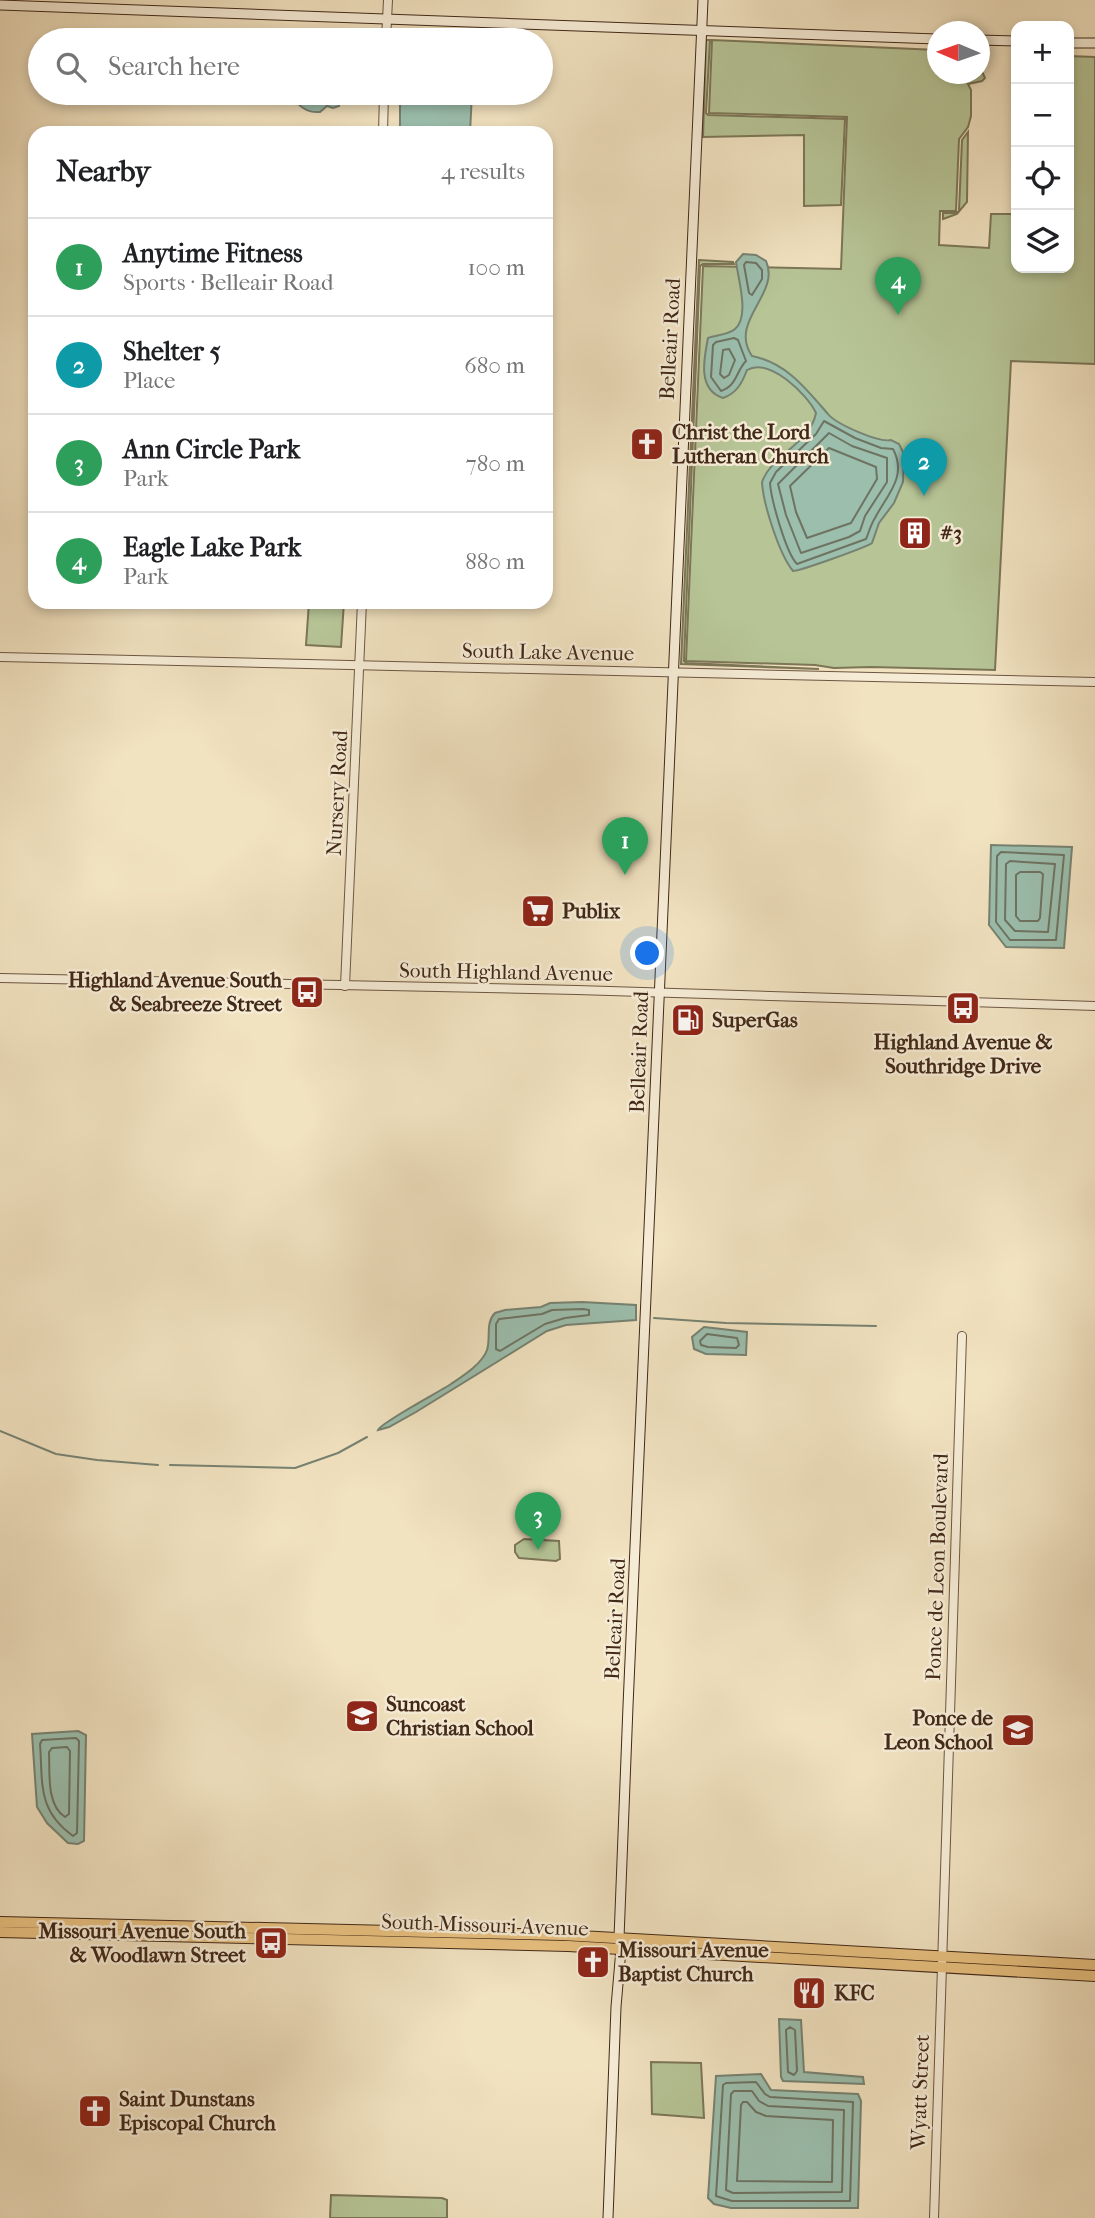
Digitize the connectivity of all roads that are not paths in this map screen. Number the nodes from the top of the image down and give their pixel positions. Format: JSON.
{"nodes":[{"id":1,"x":388,"y":0,"type":"edge"},
{"id":2,"x":703,"y":0,"type":"edge"},
{"id":3,"x":0,"y":5,"type":"edge"},
{"id":4,"x":387,"y":19,"type":"junction"},
{"id":5,"x":387,"y":28,"type":"edge"},
{"id":6,"x":702,"y":32,"type":"junction"},
{"id":7,"x":927,"y":39,"type":"edge"},
{"id":8,"x":990,"y":40,"type":"edge"},
{"id":9,"x":1011,"y":41,"type":"edge"},
{"id":10,"x":1074,"y":43,"type":"edge"},
{"id":11,"x":1095,"y":43,"type":"edge"},
{"id":12,"x":384,"y":105,"type":"edge"},
{"id":13,"x":383,"y":126,"type":"edge"},
{"id":14,"x":362,"y":609,"type":"edge"},
{"id":15,"x":0,"y":657,"type":"edge"},
{"id":16,"x":359,"y":665,"type":"junction"},
{"id":17,"x":672,"y":673,"type":"junction"},
{"id":18,"x":1095,"y":682,"type":"edge"},
{"id":19,"x":0,"y":978,"type":"edge"},
{"id":20,"x":345,"y":986,"type":"junction"},
{"id":21,"x":659,"y":993,"type":"junction"},
{"id":22,"x":1095,"y":1006,"type":"edge"},
{"id":23,"x":962,"y":1336,"type":"dead end"},
{"id":24,"x":0,"y":1922,"type":"edge"},
{"id":25,"x":0,"y":1932,"type":"edge"},
{"id":26,"x":618,"y":1945,"type":"junction"},
{"id":27,"x":941,"y":1961,"type":"junction"},
{"id":28,"x":1095,"y":1965,"type":"edge"},
{"id":29,"x":1095,"y":1976,"type":"edge"},
{"id":30,"x":608,"y":2218,"type":"edge"},
{"id":31,"x":934,"y":2218,"type":"edge"}],
"edges":[{"from":1,"to":4,"type":"street"},
{"from":2,"to":6,"type":"main road","name":"Belleair Road"},
{"from":3,"to":4,"type":"main road"},
{"from":4,"to":5,"type":"street"},
{"from":4,"to":6,"type":"main road"},
{"from":6,"to":7,"type":"main road"},
{"from":6,"to":17,"type":"main road","name":"Belleair Road"},
{"from":8,"to":9,"type":"main road"},
{"from":10,"to":11,"type":"main road"},
{"from":12,"to":13,"type":"street"},
{"from":14,"to":16,"type":"street","name":"Nursery Road"},
{"from":15,"to":16,"type":"street","name":"South Lake Avenue"},
{"from":16,"to":17,"type":"street","name":"South Lake Avenue"},
{"from":16,"to":20,"type":"street","name":"Nursery Road"},
{"from":17,"to":18,"type":"street","name":"South Lake Avenue"},
{"from":17,"to":21,"type":"main road","name":"Belleair Road"},
{"from":19,"to":20,"type":"street","name":"South Highland Avenue"},
{"from":20,"to":21,"type":"street","name":"South Highland Avenue"},
{"from":21,"to":22,"type":"street","name":"South Highland Avenue"},
{"from":21,"to":26,"type":"main road","name":"Belleair Road"},
{"from":23,"to":27,"type":"street","name":"Ponce de Leon Boulevard"},
{"from":24,"to":26,"type":"main road","name":"South Missouri Avenue"},
{"from":25,"to":26,"type":"main road","name":"South Missouri Avenue"},
{"from":26,"to":27,"type":"main road","name":"South Missouri Avenue"},
{"from":26,"to":30,"type":"main road","name":"Belleair Road"},
{"from":27,"to":28,"type":"main road","name":"South Missouri Avenue"},
{"from":27,"to":29,"type":"main road","name":"South Missouri Avenue"},
{"from":27,"to":31,"type":"street","name":"Wyatt Street"}]}
